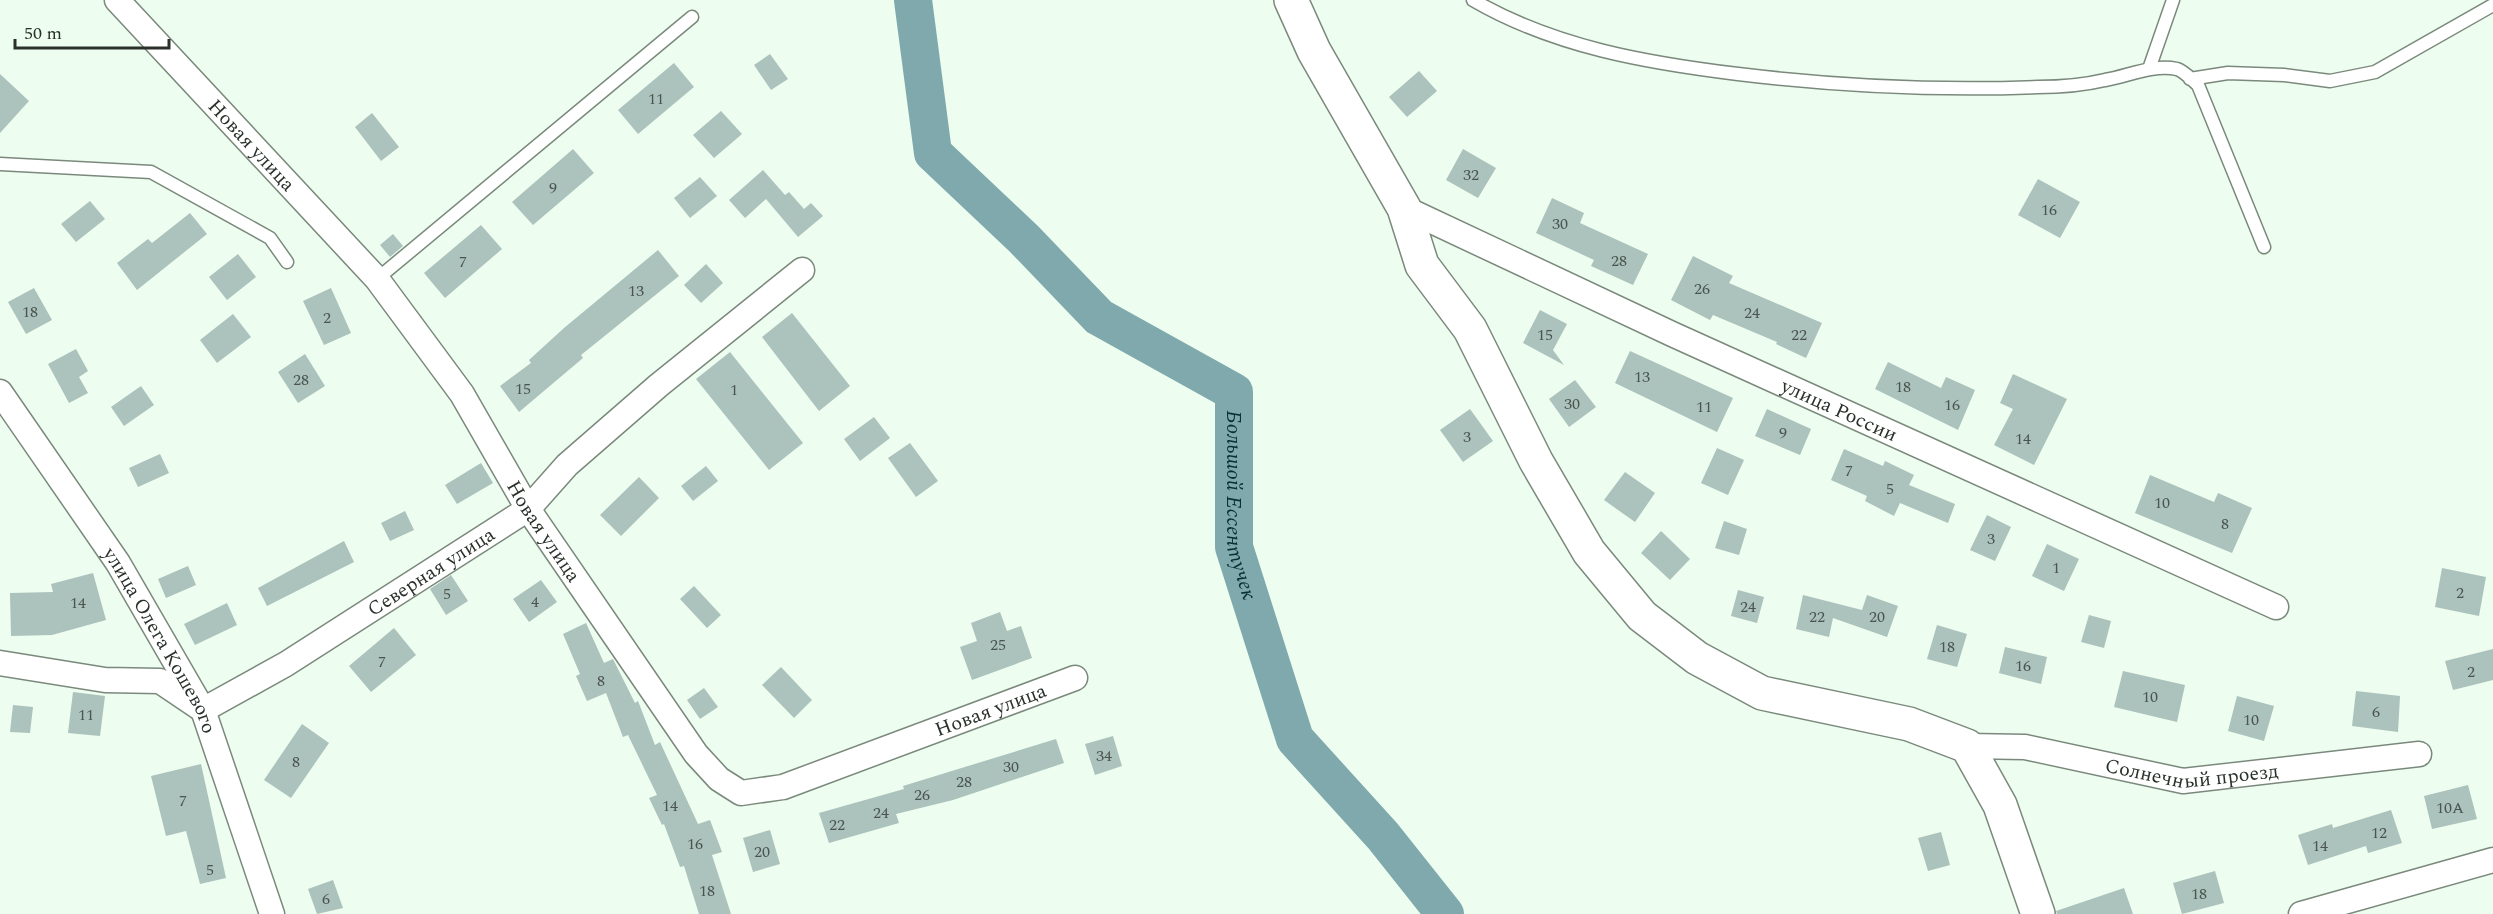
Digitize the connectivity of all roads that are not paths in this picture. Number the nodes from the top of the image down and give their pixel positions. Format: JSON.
{"nodes":[{"id":1,"x":117,"y":0,"type":"edge"},
{"id":2,"x":1291,"y":0,"type":"edge"},
{"id":3,"x":1473,"y":0,"type":"edge"},
{"id":4,"x":2173,"y":0,"type":"edge"},
{"id":5,"x":2493,"y":5,"type":"edge"},
{"id":6,"x":692,"y":17,"type":"dead end"},
{"id":7,"x":2149,"y":69,"type":"junction"},
{"id":8,"x":2190,"y":78,"type":"junction"},
{"id":9,"x":0,"y":164,"type":"edge"},
{"id":10,"x":1404,"y":208,"type":"junction"},
{"id":11,"x":2264,"y":247,"type":"dead end"},
{"id":12,"x":287,"y":262,"type":"dead end"},
{"id":13,"x":802,"y":270,"type":"dead end"},
{"id":14,"x":376,"y":279,"type":"junction"},
{"id":15,"x":0,"y":392,"type":"edge"},
{"id":16,"x":528,"y":509,"type":"junction"},
{"id":17,"x":2276,"y":606,"type":"dead end"},
{"id":18,"x":0,"y":663,"type":"edge"},
{"id":19,"x":1075,"y":678,"type":"dead end"},
{"id":20,"x":202,"y":710,"type":"junction"},
{"id":21,"x":1967,"y":746,"type":"junction"},
{"id":22,"x":2419,"y":754,"type":"dead end"},
{"id":23,"x":2493,"y":860,"type":"edge"},
{"id":24,"x":272,"y":914,"type":"edge"},
{"id":25,"x":2038,"y":914,"type":"edge"},
{"id":26,"x":2301,"y":914,"type":"edge"}],
"edges":[{"from":1,"to":14,"type":"street","name":"Новая улица"},
{"from":2,"to":10,"type":"street"},
{"from":3,"to":7,"type":"lane"},
{"from":4,"to":7,"type":"lane"},
{"from":5,"to":8,"type":"lane"},
{"from":6,"to":14,"type":"lane"},
{"from":7,"to":8,"type":"lane"},
{"from":8,"to":11,"type":"lane"},
{"from":9,"to":12,"type":"lane"},
{"from":10,"to":17,"type":"street","name":"улица России"},
{"from":10,"to":21,"type":"street"},
{"from":13,"to":16,"type":"street","name":"Северная улица"},
{"from":14,"to":16,"type":"street","name":"Новая улица"},
{"from":15,"to":20,"type":"street","name":"улица Олега Кошевого"},
{"from":16,"to":19,"type":"street","name":"Новая улица"},
{"from":16,"to":20,"type":"street","name":"Северная улица"},
{"from":18,"to":20,"type":"street"},
{"from":20,"to":24,"type":"street","name":"улица Олега Кошевого"},
{"from":21,"to":22,"type":"street","name":"Солнечный проезд"},
{"from":21,"to":25,"type":"street"},
{"from":23,"to":26,"type":"street"}]}
